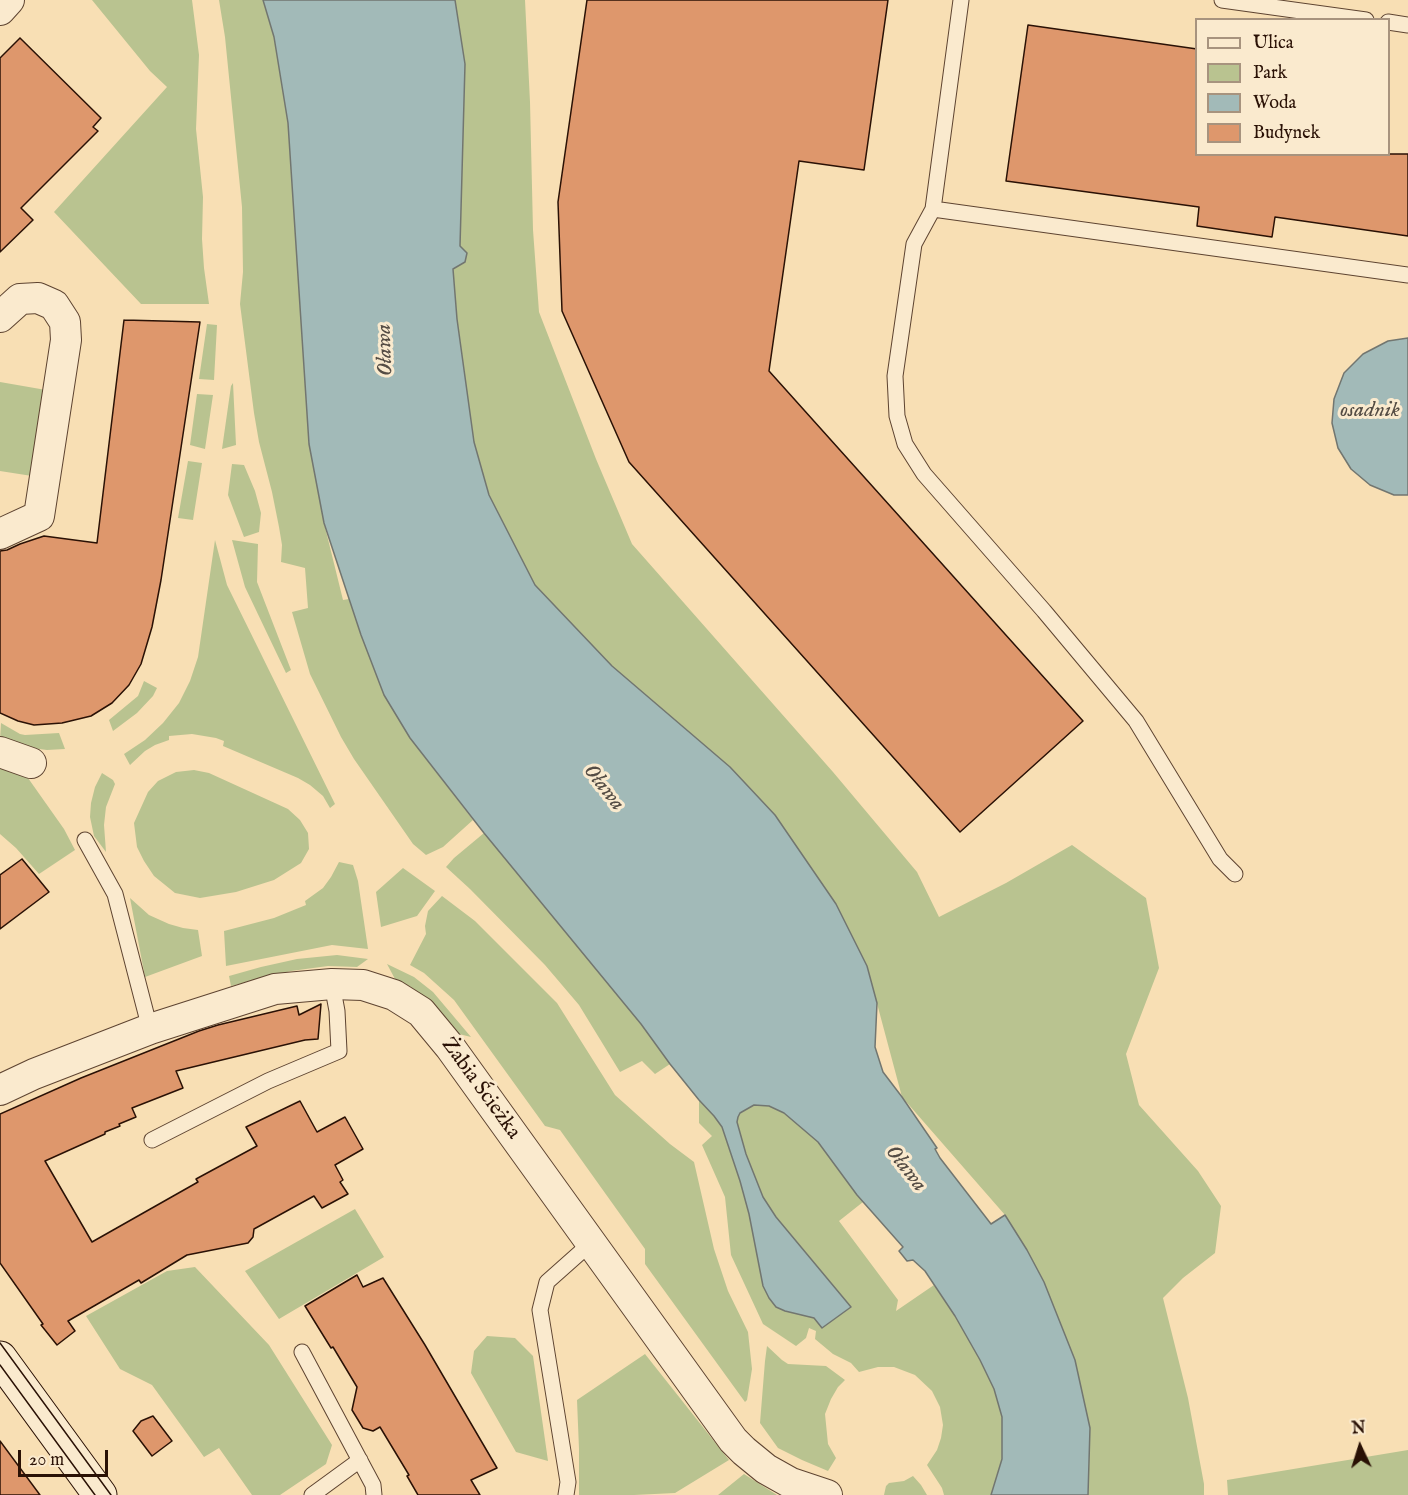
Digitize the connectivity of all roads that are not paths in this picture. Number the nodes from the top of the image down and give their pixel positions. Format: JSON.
{"nodes":[{"id":1,"x":9,"y":0,"type":"edge"},
{"id":2,"x":961,"y":0,"type":"edge"},
{"id":3,"x":1221,"y":0,"type":"edge"},
{"id":4,"x":0,"y":10,"type":"edge"},
{"id":5,"x":1352,"y":18,"type":"edge"},
{"id":6,"x":1390,"y":22,"type":"edge"},
{"id":7,"x":1408,"y":25,"type":"edge"},
{"id":8,"x":933,"y":209,"type":"junction"},
{"id":9,"x":1408,"y":275,"type":"edge"},
{"id":10,"x":0,"y":316,"type":"edge"},
{"id":11,"x":0,"y":534,"type":"edge"},
{"id":12,"x":0,"y":752,"type":"edge"},
{"id":13,"x":31,"y":763,"type":"dead end"},
{"id":14,"x":85,"y":840,"type":"dead end"},
{"id":15,"x":1235,"y":874,"type":"dead end"},
{"id":16,"x":332,"y":984,"type":"junction"},
{"id":17,"x":150,"y":1029,"type":"junction"},
{"id":18,"x":0,"y":1090,"type":"edge"},
{"id":19,"x":152,"y":1140,"type":"dead end"},
{"id":20,"x":592,"y":1242,"type":"junction"},
{"id":21,"x":302,"y":1352,"type":"dead end"},
{"id":22,"x":0,"y":1358,"type":"edge"},
{"id":23,"x":360,"y":1460,"type":"junction"},
{"id":24,"x":100,"y":1495,"type":"edge"},
{"id":25,"x":312,"y":1495,"type":"edge"},
{"id":26,"x":375,"y":1495,"type":"edge"},
{"id":27,"x":566,"y":1495,"type":"edge"},
{"id":28,"x":827,"y":1495,"type":"edge"}],
"edges":[{"from":1,"to":4,"type":"street"},
{"from":2,"to":8,"type":"lane"},
{"from":3,"to":5,"type":"lane"},
{"from":6,"to":7,"type":"lane"},
{"from":8,"to":9,"type":"lane"},
{"from":8,"to":15,"type":"lane"},
{"from":10,"to":11,"type":"street"},
{"from":12,"to":13,"type":"street"},
{"from":14,"to":17,"type":"lane"},
{"from":16,"to":17,"type":"street","name":"Żabia Ścieżka"},
{"from":16,"to":19,"type":"lane"},
{"from":16,"to":20,"type":"street","name":"Żabia Ścieżka"},
{"from":17,"to":18,"type":"street","name":"Żabia Ścieżka"},
{"from":20,"to":27,"type":"lane"},
{"from":20,"to":28,"type":"street","name":"Żabia Ścieżka"},
{"from":21,"to":23,"type":"lane"},
{"from":22,"to":24,"type":"main road"},
{"from":23,"to":25,"type":"lane"},
{"from":23,"to":26,"type":"lane"}]}
